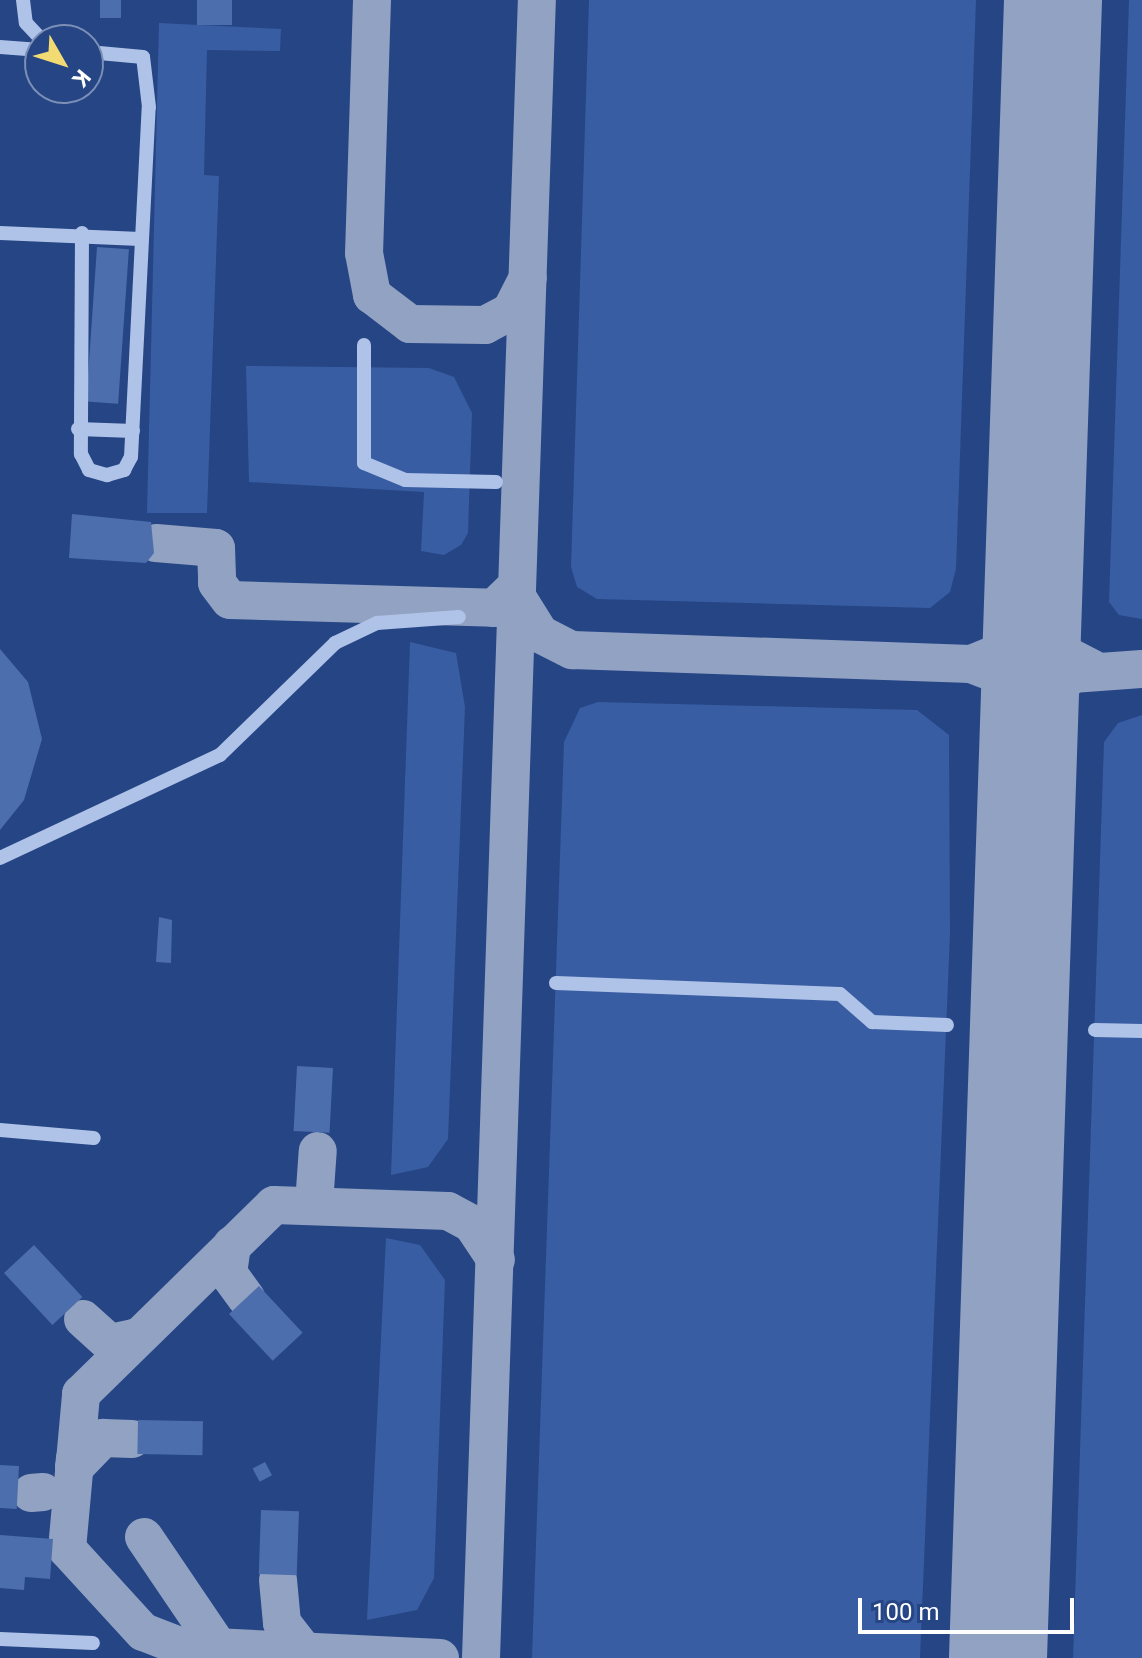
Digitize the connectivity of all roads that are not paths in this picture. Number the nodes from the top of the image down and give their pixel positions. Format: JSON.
{"nodes":[{"id":1,"x":23,"y":0,"type":"edge"},
{"id":2,"x":27,"y":24,"type":"edge"},
{"id":3,"x":0,"y":47,"type":"edge"},
{"id":4,"x":24,"y":49,"type":"edge"},
{"id":5,"x":104,"y":53,"type":"edge"},
{"id":6,"x":0,"y":233,"type":"edge"},
{"id":7,"x":82,"y":233,"type":"junction"},
{"id":8,"x":140,"y":239,"type":"junction"},
{"id":9,"x":364,"y":345,"type":"dead end"},
{"id":10,"x":78,"y":429,"type":"junction"},
{"id":11,"x":133,"y":431,"type":"junction"},
{"id":12,"x":496,"y":482,"type":"dead end"},
{"id":13,"x":459,"y":617,"type":"dead end"},
{"id":14,"x":0,"y":858,"type":"edge"},
{"id":15,"x":556,"y":983,"type":"dead end"},
{"id":16,"x":947,"y":1025,"type":"dead end"},
{"id":17,"x":1095,"y":1030,"type":"dead end"},
{"id":18,"x":1142,"y":1031,"type":"edge"},
{"id":19,"x":0,"y":1130,"type":"edge"},
{"id":20,"x":94,"y":1138,"type":"dead end"},
{"id":21,"x":0,"y":1639,"type":"edge"},
{"id":22,"x":93,"y":1643,"type":"dead end"}],
"edges":[{"from":1,"to":2,"type":"lane"},
{"from":3,"to":4,"type":"lane"},
{"from":5,"to":8,"type":"lane"},
{"from":6,"to":7,"type":"lane"},
{"from":7,"to":8,"type":"lane"},
{"from":7,"to":10,"type":"lane"},
{"from":8,"to":11,"type":"lane"},
{"from":9,"to":12,"type":"lane"},
{"from":10,"to":11,"type":"lane"},
{"from":10,"to":11,"type":"lane"},
{"from":13,"to":14,"type":"lane"},
{"from":15,"to":16,"type":"lane"},
{"from":17,"to":18,"type":"lane"},
{"from":19,"to":20,"type":"lane"},
{"from":21,"to":22,"type":"lane"}]}
